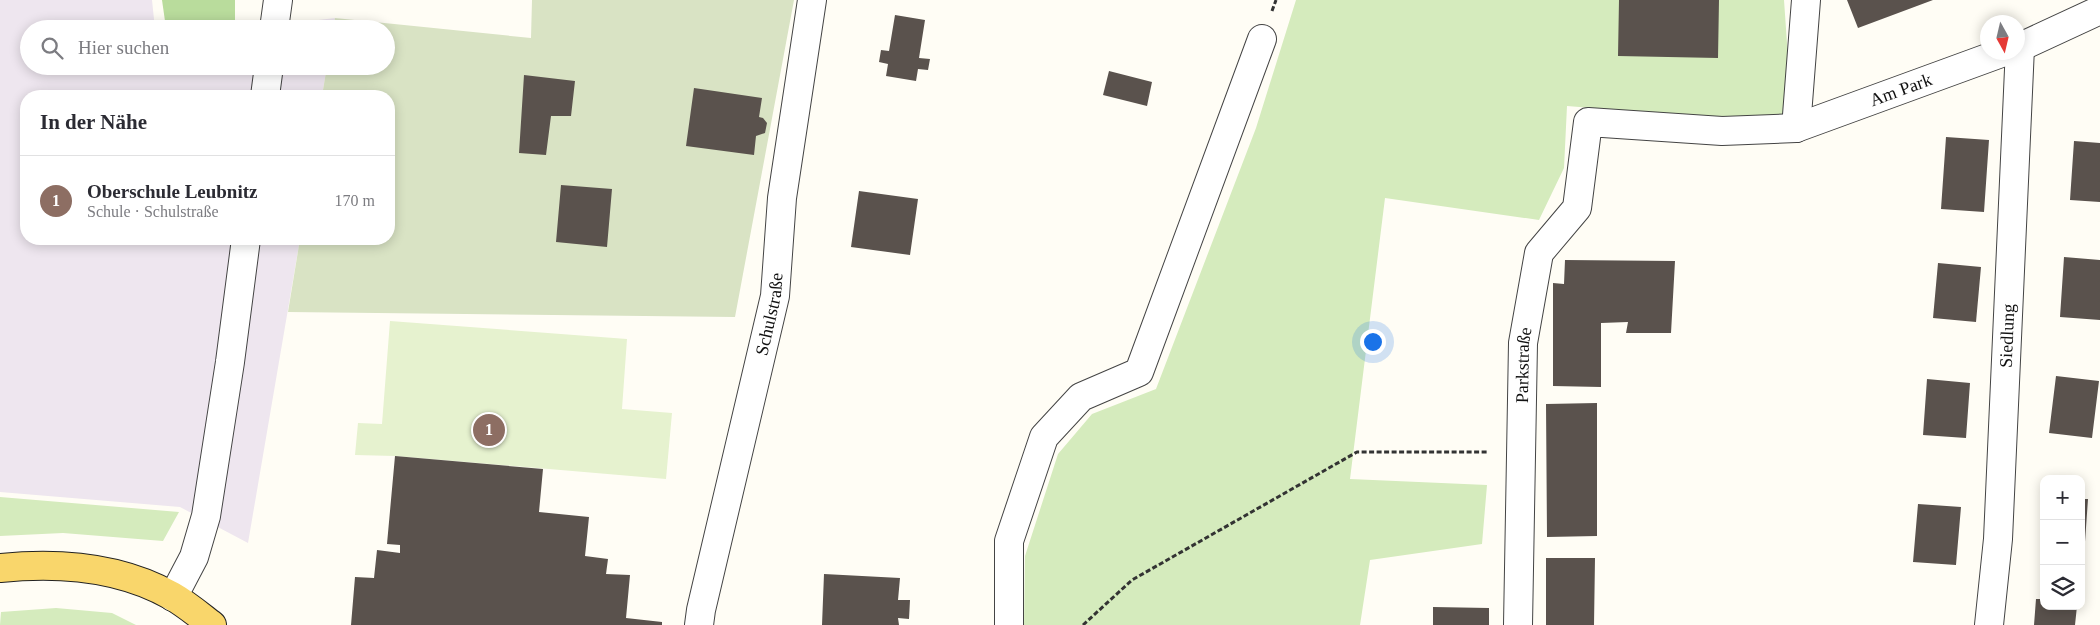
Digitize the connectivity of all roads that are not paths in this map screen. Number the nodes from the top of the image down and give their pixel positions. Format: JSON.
{"nodes":[{"id":1,"x":278,"y":0,"type":"edge"},
{"id":2,"x":812,"y":0,"type":"edge"},
{"id":3,"x":1806,"y":0,"type":"edge"},
{"id":4,"x":2100,"y":10,"type":"edge"},
{"id":5,"x":275,"y":20,"type":"edge"},
{"id":6,"x":1262,"y":39,"type":"dead end"},
{"id":7,"x":2025,"y":44,"type":"edge"},
{"id":8,"x":1984,"y":60,"type":"edge"},
{"id":9,"x":2014,"y":60,"type":"edge"},
{"id":10,"x":268,"y":75,"type":"edge"},
{"id":11,"x":266,"y":90,"type":"edge"},
{"id":12,"x":1588,"y":122,"type":"joint"},
{"id":13,"x":1796,"y":128,"type":"junction"},
{"id":14,"x":245,"y":245,"type":"edge"},
{"id":15,"x":0,"y":568,"type":"edge"},
{"id":16,"x":173,"y":597,"type":"junction"},
{"id":17,"x":212,"y":625,"type":"edge"},
{"id":18,"x":700,"y":625,"type":"edge"},
{"id":19,"x":1009,"y":625,"type":"edge"},
{"id":20,"x":1518,"y":625,"type":"edge"},
{"id":21,"x":1989,"y":625,"type":"edge"}],
"edges":[{"from":1,"to":5,"type":"street"},
{"from":2,"to":18,"type":"street","name":"Schulstraße"},
{"from":3,"to":13,"type":"street"},
{"from":4,"to":7,"type":"street","name":"Am Park"},
{"from":6,"to":19,"type":"street"},
{"from":8,"to":13,"type":"street","name":"Am Park"},
{"from":9,"to":21,"type":"street","name":"Siedlung"},
{"from":10,"to":11,"type":"street"},
{"from":12,"to":13,"type":"street","name":"Am Park"},
{"from":12,"to":20,"type":"street","name":"Parkstraße"},
{"from":14,"to":16,"type":"street"},
{"from":15,"to":16,"type":"main road"},
{"from":16,"to":17,"type":"main road"}]}
